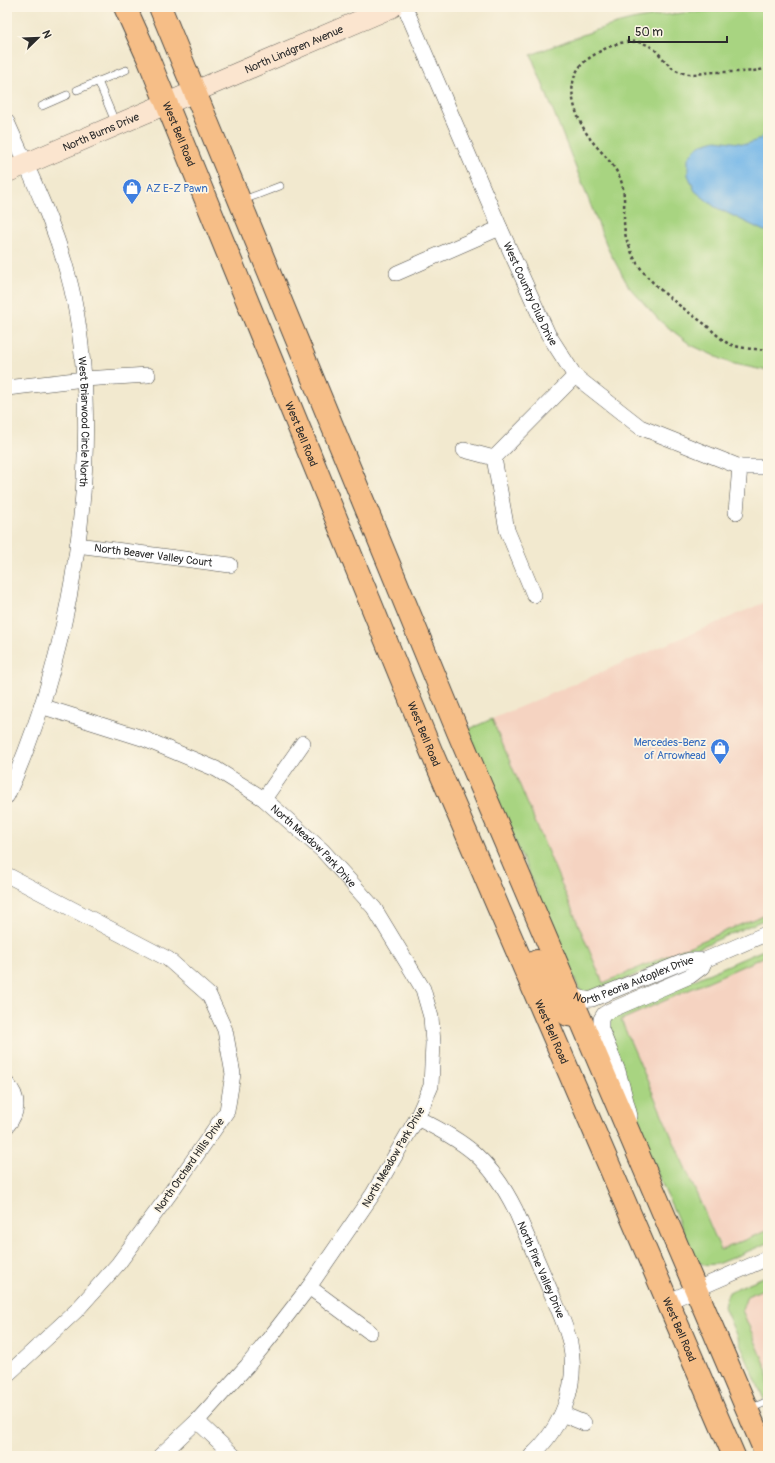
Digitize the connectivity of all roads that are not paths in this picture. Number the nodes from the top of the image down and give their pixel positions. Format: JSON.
{"nodes":[{"id":1,"x":125,"y":7,"type":"edge"},
{"id":2,"x":160,"y":7,"type":"edge"},
{"id":3,"x":392,"y":7,"type":"edge"},
{"id":4,"x":406,"y":7,"type":"edge"},
{"id":5,"x":126,"y":70,"type":"dead end"},
{"id":6,"x":98,"y":81,"type":"junction"},
{"id":7,"x":78,"y":90,"type":"dead end"},
{"id":8,"x":195,"y":92,"type":"junction"},
{"id":9,"x":68,"y":94,"type":"dead end"},
{"id":10,"x":167,"y":104,"type":"junction"},
{"id":11,"x":42,"y":106,"type":"dead end"},
{"id":12,"x":7,"y":122,"type":"edge"},
{"id":13,"x":116,"y":125,"type":"junction"},
{"id":14,"x":16,"y":168,"type":"edge"},
{"id":15,"x":280,"y":186,"type":"dead end"},
{"id":16,"x":240,"y":202,"type":"junction"},
{"id":17,"x":500,"y":228,"type":"junction"},
{"id":18,"x":397,"y":272,"type":"dead end"},
{"id":19,"x":148,"y":375,"type":"dead end"},
{"id":20,"x":574,"y":376,"type":"junction"},
{"id":21,"x":84,"y":379,"type":"junction"},
{"id":22,"x":7,"y":388,"type":"edge"},
{"id":23,"x":464,"y":450,"type":"dead end"},
{"id":24,"x":494,"y":458,"type":"junction"},
{"id":25,"x":740,"y":466,"type":"junction"},
{"id":26,"x":768,"y":467,"type":"edge"},
{"id":27,"x":736,"y":512,"type":"dead end"},
{"id":28,"x":77,"y":545,"type":"junction"},
{"id":29,"x":230,"y":565,"type":"dead end"},
{"id":30,"x":534,"y":595,"type":"dead end"},
{"id":31,"x":41,"y":706,"type":"junction"},
{"id":32,"x":303,"y":743,"type":"dead end"},
{"id":33,"x":7,"y":796,"type":"edge"},
{"id":34,"x":264,"y":798,"type":"junction"},
{"id":35,"x":7,"y":875,"type":"edge"},
{"id":36,"x":488,"y":884,"type":"junction"},
{"id":37,"x":768,"y":933,"type":"edge"},
{"id":38,"x":705,"y":960,"type":"junction"},
{"id":39,"x":566,"y":986,"type":"junction"},
{"id":40,"x":609,"y":1011,"type":"junction"},
{"id":41,"x":579,"y":1017,"type":"junction"},
{"id":42,"x":7,"y":1084,"type":"edge"},
{"id":43,"x":417,"y":1118,"type":"junction"},
{"id":44,"x":7,"y":1126,"type":"edge"},
{"id":45,"x":633,"y":1142,"type":"junction"},
{"id":46,"x":768,"y":1258,"type":"edge"},
{"id":47,"x":309,"y":1287,"type":"junction"},
{"id":48,"x":696,"y":1289,"type":"junction"},
{"id":49,"x":668,"y":1302,"type":"junction"},
{"id":50,"x":370,"y":1332,"type":"dead end"},
{"id":51,"x":7,"y":1375,"type":"edge"},
{"id":52,"x":768,"y":1402,"type":"edge"},
{"id":53,"x":748,"y":1410,"type":"junction"},
{"id":54,"x":562,"y":1414,"type":"junction"},
{"id":55,"x":197,"y":1421,"type":"junction"},
{"id":56,"x":584,"y":1423,"type":"dead end"},
{"id":57,"x":160,"y":1456,"type":"edge"},
{"id":58,"x":234,"y":1456,"type":"edge"},
{"id":59,"x":531,"y":1456,"type":"edge"},
{"id":60,"x":734,"y":1456,"type":"edge"},
{"id":61,"x":767,"y":1456,"type":"edge"}],
"edges":[{"from":1,"to":10,"type":"main road","name":"West Bell Road"},
{"from":2,"to":8,"type":"main road"},
{"from":3,"to":8,"type":"street","name":"North Lindgren Avenue"},
{"from":4,"to":17,"type":"street","name":"West Country Club Drive"},
{"from":5,"to":6,"type":"lane"},
{"from":6,"to":7,"type":"lane"},
{"from":6,"to":13,"type":"lane"},
{"from":8,"to":10,"type":"street","name":"North Burns Drive"},
{"from":8,"to":16,"type":"main road"},
{"from":9,"to":11,"type":"lane"},
{"from":10,"to":13,"type":"street","name":"North Burns Drive"},
{"from":10,"to":36,"type":"main road","name":"West Bell Road"},
{"from":12,"to":14,"type":"street","name":"West Briarwood Circle North"},
{"from":13,"to":14,"type":"street","name":"North Burns Drive"},
{"from":14,"to":21,"type":"street","name":"West Briarwood Circle North"},
{"from":15,"to":16,"type":"lane"},
{"from":16,"to":39,"type":"main road"},
{"from":17,"to":18,"type":"street"},
{"from":17,"to":20,"type":"street","name":"West Country Club Drive"},
{"from":19,"to":21,"type":"street"},
{"from":20,"to":24,"type":"street"},
{"from":20,"to":25,"type":"street","name":"West Country Club Drive"},
{"from":21,"to":22,"type":"street"},
{"from":21,"to":28,"type":"street","name":"West Briarwood Circle North"},
{"from":23,"to":24,"type":"street"},
{"from":24,"to":30,"type":"street"},
{"from":25,"to":26,"type":"street","name":"West Country Club Drive"},
{"from":25,"to":27,"type":"street"},
{"from":28,"to":29,"type":"street","name":"North Beaver Valley Court"},
{"from":28,"to":31,"type":"street","name":"West Briarwood Circle North"},
{"from":31,"to":33,"type":"street","name":"West Briarwood Circle North"},
{"from":31,"to":34,"type":"street","name":"North Meadow Park Drive"},
{"from":32,"to":34,"type":"street","name":"North Meadow Park Drive"},
{"from":34,"to":43,"type":"street","name":"North Meadow Park Drive"},
{"from":35,"to":51,"type":"street","name":"North Orchard Hills Drive"},
{"from":36,"to":41,"type":"main road"},
{"from":36,"to":49,"type":"main road","name":"West Bell Road"},
{"from":37,"to":38,"type":"street","name":"North Peoria Autoplex Drive"},
{"from":38,"to":39,"type":"street","name":"North Peoria Autoplex Drive"},
{"from":38,"to":40,"type":"street","name":"North Peoria Autoplex Drive"},
{"from":39,"to":41,"type":"main road"},
{"from":40,"to":41,"type":"street","name":"North Peoria Autoplex Drive"},
{"from":40,"to":45,"type":"street"},
{"from":41,"to":45,"type":"main road"},
{"from":42,"to":44,"type":"street"},
{"from":43,"to":47,"type":"street","name":"North Meadow Park Drive"},
{"from":43,"to":54,"type":"street","name":"North Pine Valley Drive"},
{"from":45,"to":48,"type":"main road"},
{"from":46,"to":48,"type":"street"},
{"from":47,"to":50,"type":"street"},
{"from":47,"to":55,"type":"street","name":"North Meadow Park Drive"},
{"from":48,"to":49,"type":"street"},
{"from":48,"to":53,"type":"main road"},
{"from":49,"to":60,"type":"main road","name":"West Bell Road"},
{"from":52,"to":53,"type":"lane"},
{"from":53,"to":61,"type":"main road"},
{"from":54,"to":56,"type":"street"},
{"from":54,"to":59,"type":"street","name":"North Pine Valley Drive"},
{"from":55,"to":57,"type":"street","name":"North Meadow Park Drive"},
{"from":55,"to":58,"type":"street"}]}
